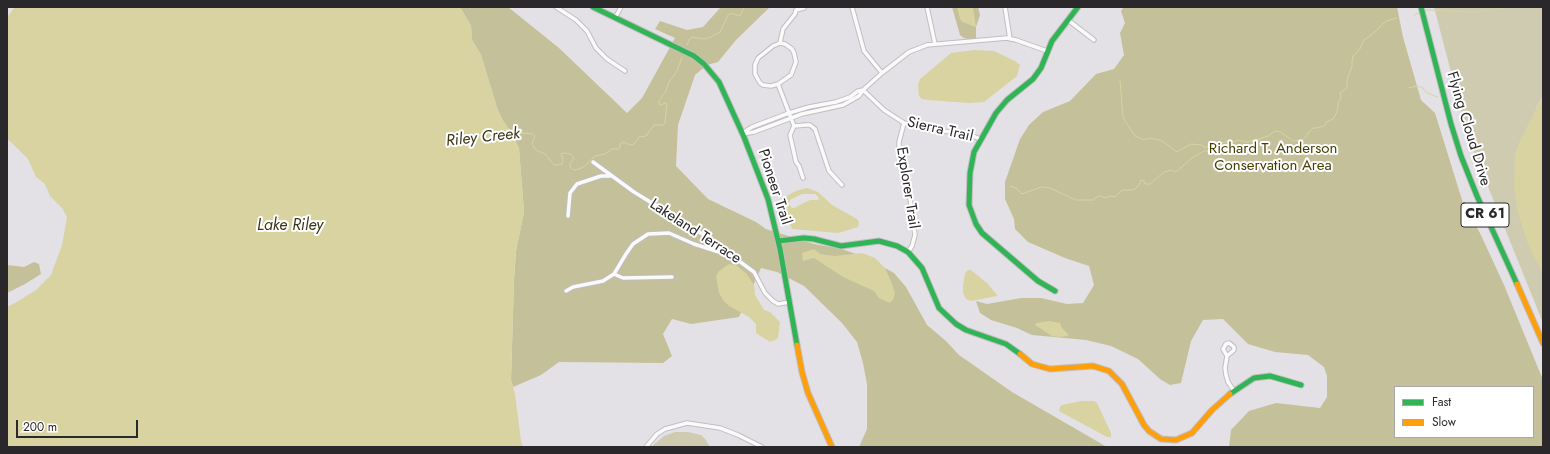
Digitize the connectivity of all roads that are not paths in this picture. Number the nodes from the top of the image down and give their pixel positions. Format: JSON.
{"nodes":[{"id":1,"x":556,"y":7,"type":"edge"},
{"id":2,"x":593,"y":7,"type":"edge"},
{"id":3,"x":621,"y":7,"type":"edge"},
{"id":4,"x":852,"y":7,"type":"edge"},
{"id":5,"x":927,"y":7,"type":"edge"},
{"id":6,"x":1005,"y":7,"type":"edge"},
{"id":7,"x":1078,"y":7,"type":"edge"},
{"id":8,"x":1421,"y":7,"type":"edge"},
{"id":9,"x":804,"y":8,"type":"edge"},
{"id":10,"x":615,"y":18,"type":"junction"},
{"id":11,"x":1068,"y":20,"type":"junction"},
{"id":12,"x":1010,"y":39,"type":"junction"},
{"id":13,"x":1094,"y":40,"type":"dead end"},
{"id":14,"x":780,"y":43,"type":"junction"},
{"id":15,"x":935,"y":44,"type":"junction"},
{"id":16,"x":1047,"y":51,"type":"junction"},
{"id":17,"x":625,"y":71,"type":"dead end"},
{"id":18,"x":882,"y":73,"type":"junction"},
{"id":19,"x":778,"y":84,"type":"junction"},
{"id":20,"x":863,"y":90,"type":"junction"},
{"id":21,"x":789,"y":113,"type":"junction"},
{"id":22,"x":791,"y":118,"type":"junction"},
{"id":23,"x":904,"y":123,"type":"junction"},
{"id":24,"x":794,"y":126,"type":"junction"},
{"id":25,"x":742,"y":134,"type":"junction"},
{"id":26,"x":980,"y":139,"type":"junction"},
{"id":27,"x":593,"y":162,"type":"dead end"},
{"id":28,"x":611,"y":176,"type":"junction"},
{"id":29,"x":803,"y":178,"type":"dead end"},
{"id":30,"x":842,"y":185,"type":"dead end"},
{"id":31,"x":568,"y":216,"type":"dead end"},
{"id":32,"x":778,"y":241,"type":"junction"},
{"id":33,"x":908,"y":252,"type":"junction"},
{"id":34,"x":722,"y":253,"type":"junction"},
{"id":35,"x":614,"y":274,"type":"junction"},
{"id":36,"x":672,"y":277,"type":"dead end"},
{"id":37,"x":566,"y":291,"type":"dead end"},
{"id":38,"x":1055,"y":291,"type":"dead end"},
{"id":39,"x":790,"y":302,"type":"junction"},
{"id":40,"x":1543,"y":342,"type":"edge"},
{"id":41,"x":1227,"y":356,"type":"dead end"},
{"id":42,"x":1301,"y":385,"type":"dead end"},
{"id":43,"x":1234,"y":391,"type":"junction"},
{"id":44,"x":646,"y":447,"type":"edge"},
{"id":45,"x":762,"y":447,"type":"edge"},
{"id":46,"x":832,"y":447,"type":"edge"}],
"edges":[{"from":1,"to":17,"type":"street"},
{"from":2,"to":10,"type":"street","name":"Pioneer Trail"},
{"from":3,"to":10,"type":"street"},
{"from":4,"to":18,"type":"street"},
{"from":5,"to":15,"type":"street"},
{"from":6,"to":12,"type":"street"},
{"from":7,"to":11,"type":"street"},
{"from":8,"to":40,"type":"street","name":"Flying Cloud Drive","number":"CR 61"},
{"from":9,"to":14,"type":"street"},
{"from":10,"to":25,"type":"street","name":"Pioneer Trail"},
{"from":11,"to":13,"type":"street"},
{"from":11,"to":16,"type":"street"},
{"from":12,"to":15,"type":"street"},
{"from":12,"to":16,"type":"street"},
{"from":14,"to":19,"type":"street"},
{"from":14,"to":19,"type":"street"},
{"from":15,"to":18,"type":"street"},
{"from":16,"to":26,"type":"street"},
{"from":18,"to":20,"type":"street"},
{"from":19,"to":21,"type":"street"},
{"from":20,"to":21,"type":"street"},
{"from":20,"to":22,"type":"street"},
{"from":20,"to":23,"type":"street","name":"Sierra Trail"},
{"from":21,"to":22,"type":"street"},
{"from":21,"to":25,"type":"street"},
{"from":22,"to":24,"type":"street"},
{"from":22,"to":25,"type":"street"},
{"from":23,"to":26,"type":"street","name":"Sierra Trail"},
{"from":23,"to":33,"type":"street","name":"Explorer Trail"},
{"from":24,"to":29,"type":"street"},
{"from":24,"to":30,"type":"street"},
{"from":25,"to":32,"type":"street","name":"Pioneer Trail"},
{"from":26,"to":38,"type":"street"},
{"from":27,"to":28,"type":"street","name":"Lakeland Terrace"},
{"from":28,"to":31,"type":"street"},
{"from":28,"to":34,"type":"street","name":"Lakeland Terrace"},
{"from":32,"to":33,"type":"street"},
{"from":32,"to":39,"type":"street","name":"Pioneer Trail"},
{"from":33,"to":43,"type":"street"},
{"from":34,"to":35,"type":"street"},
{"from":34,"to":39,"type":"street","name":"Lakeland Terrace"},
{"from":35,"to":36,"type":"street"},
{"from":35,"to":37,"type":"street"},
{"from":39,"to":46,"type":"street","name":"Pioneer Trail"},
{"from":41,"to":43,"type":"street"},
{"from":42,"to":43,"type":"street"},
{"from":44,"to":45,"type":"street"}]}
